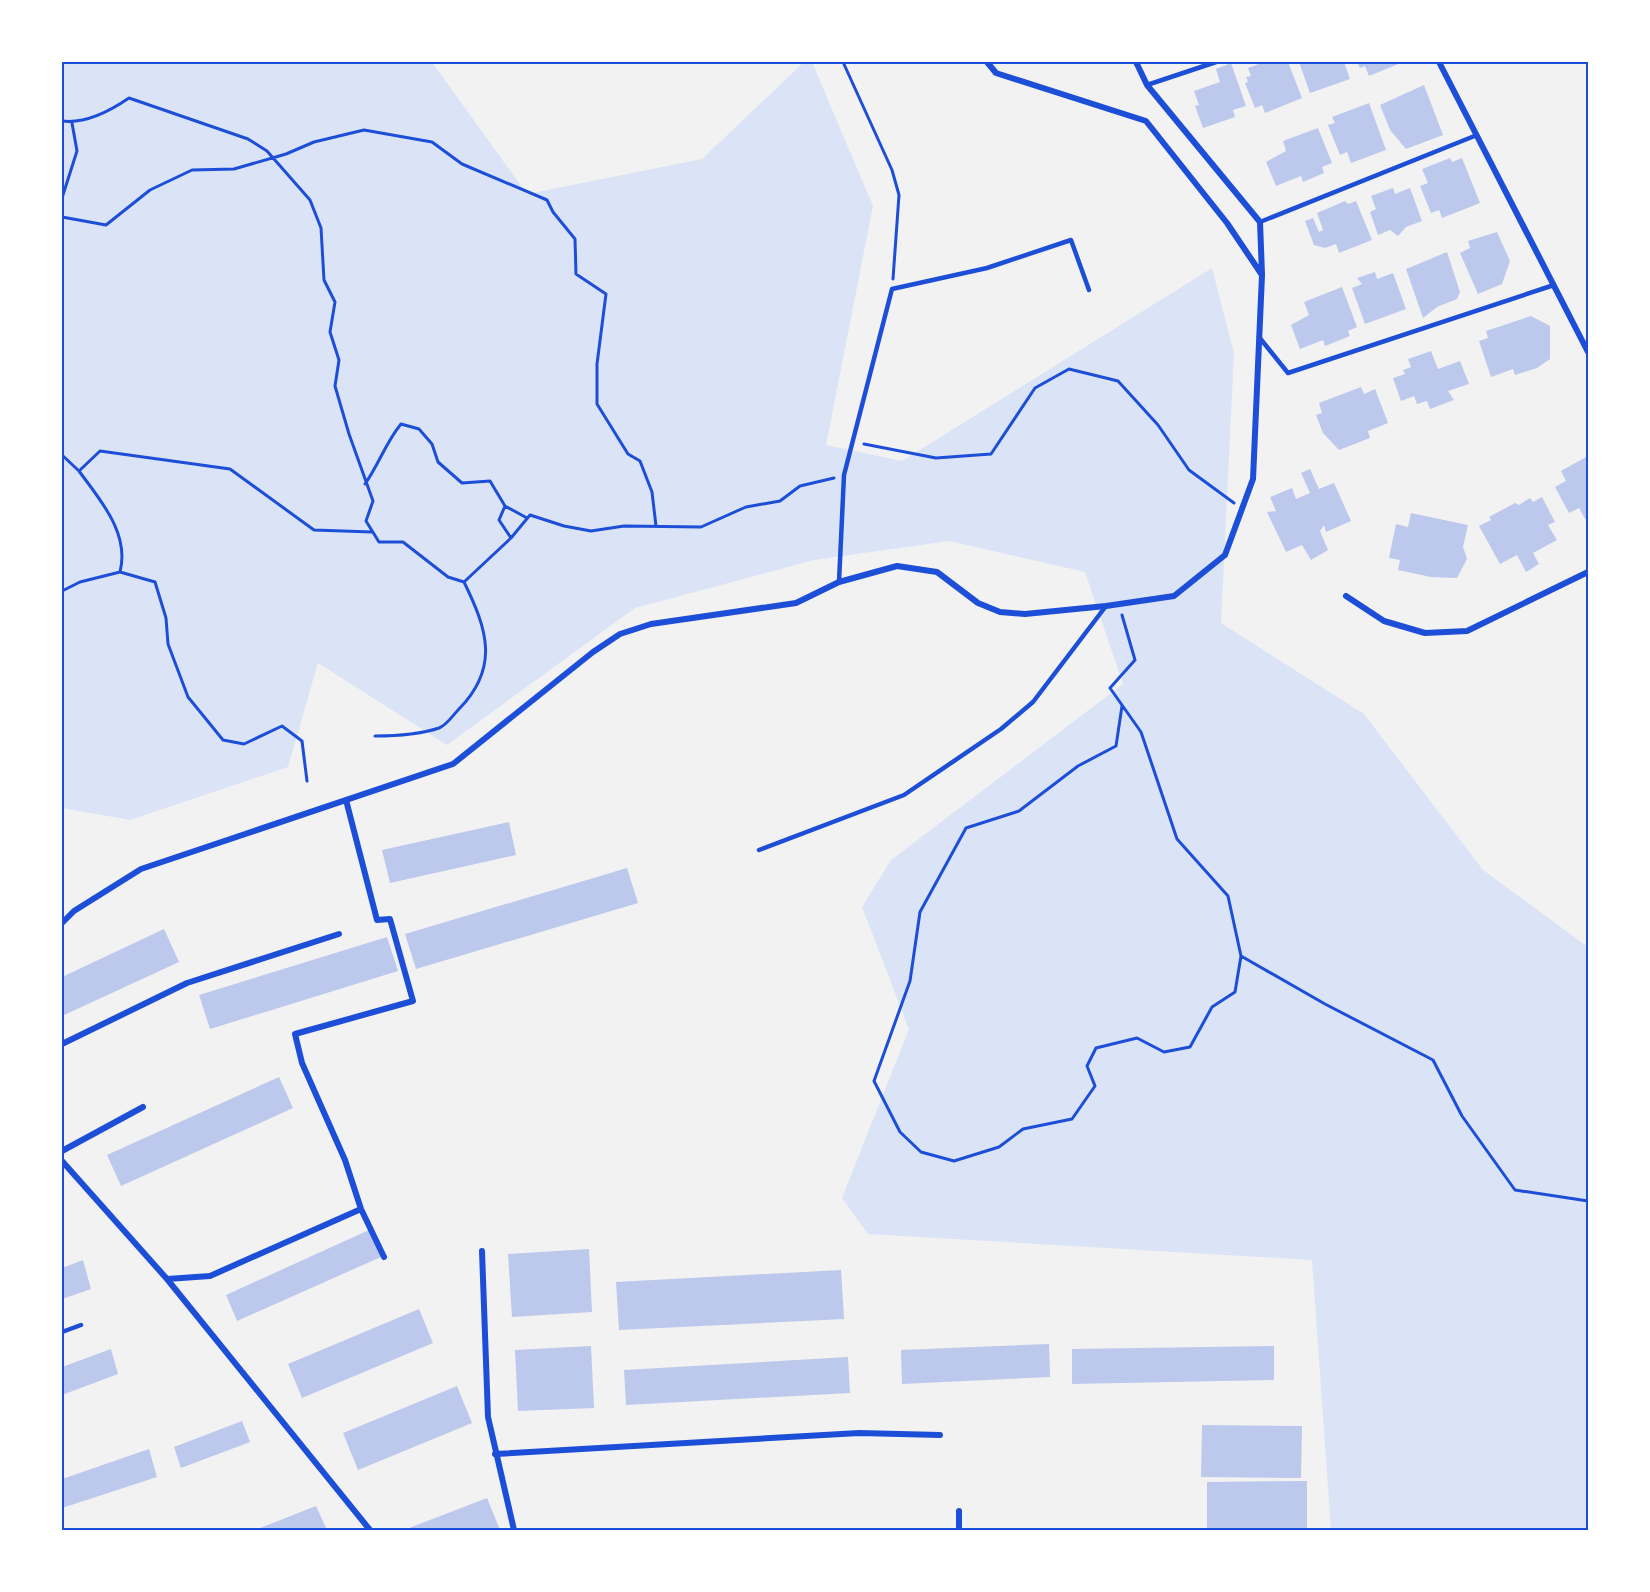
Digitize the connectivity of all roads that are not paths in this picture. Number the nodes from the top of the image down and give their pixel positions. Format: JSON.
{"nodes":[{"id":1,"x":987,"y":62,"type":"edge"},
{"id":2,"x":1136,"y":62,"type":"edge"},
{"id":3,"x":1216,"y":62,"type":"edge"},
{"id":4,"x":1439,"y":62,"type":"edge"},
{"id":5,"x":1147,"y":85,"type":"junction"},
{"id":6,"x":1477,"y":135,"type":"junction"},
{"id":7,"x":1260,"y":222,"type":"junction"},
{"id":8,"x":1262,"y":275,"type":"junction"},
{"id":9,"x":1554,"y":285,"type":"junction"},
{"id":10,"x":1089,"y":290,"type":"dead end"},
{"id":11,"x":1259,"y":337,"type":"junction"},
{"id":12,"x":1588,"y":352,"type":"edge"},
{"id":13,"x":1588,"y":572,"type":"edge"},
{"id":14,"x":839,"y":582,"type":"junction"},
{"id":15,"x":1346,"y":596,"type":"dead end"},
{"id":16,"x":1106,"y":606,"type":"junction"},
{"id":17,"x":346,"y":800,"type":"junction"},
{"id":18,"x":759,"y":850,"type":"dead end"},
{"id":19,"x":62,"y":922,"type":"edge"},
{"id":20,"x":339,"y":934,"type":"dead end"},
{"id":21,"x":62,"y":1044,"type":"edge"},
{"id":22,"x":143,"y":1107,"type":"dead end"},
{"id":23,"x":62,"y":1151,"type":"edge"},
{"id":24,"x":62,"y":1161,"type":"edge"},
{"id":25,"x":361,"y":1209,"type":"junction"},
{"id":26,"x":482,"y":1251,"type":"dead end"},
{"id":27,"x":384,"y":1257,"type":"dead end"},
{"id":28,"x":167,"y":1279,"type":"junction"},
{"id":29,"x":81,"y":1325,"type":"dead end"},
{"id":30,"x":62,"y":1332,"type":"edge"},
{"id":31,"x":940,"y":1435,"type":"dead end"},
{"id":32,"x":495,"y":1454,"type":"junction"},
{"id":33,"x":959,"y":1511,"type":"dead end"},
{"id":34,"x":370,"y":1530,"type":"edge"},
{"id":35,"x":514,"y":1530,"type":"edge"},
{"id":36,"x":959,"y":1530,"type":"edge"}],
"edges":[{"from":1,"to":8,"type":"street"},
{"from":2,"to":5,"type":"street"},
{"from":3,"to":5,"type":"lane"},
{"from":4,"to":6,"type":"street"},
{"from":5,"to":7,"type":"street"},
{"from":6,"to":7,"type":"lane"},
{"from":6,"to":9,"type":"street"},
{"from":7,"to":8,"type":"street"},
{"from":8,"to":11,"type":"street"},
{"from":9,"to":11,"type":"lane"},
{"from":9,"to":12,"type":"street"},
{"from":10,"to":14,"type":"lane"},
{"from":11,"to":16,"type":"street"},
{"from":13,"to":15,"type":"street"},
{"from":14,"to":16,"type":"street"},
{"from":14,"to":17,"type":"street"},
{"from":16,"to":18,"type":"lane"},
{"from":17,"to":19,"type":"street"},
{"from":17,"to":25,"type":"street"},
{"from":20,"to":21,"type":"street"},
{"from":22,"to":23,"type":"street"},
{"from":24,"to":28,"type":"street"},
{"from":25,"to":27,"type":"street"},
{"from":25,"to":28,"type":"street"},
{"from":26,"to":32,"type":"street"},
{"from":28,"to":34,"type":"street"},
{"from":29,"to":30,"type":"lane"},
{"from":31,"to":32,"type":"street"},
{"from":32,"to":35,"type":"street"},
{"from":33,"to":36,"type":"street"}]}
